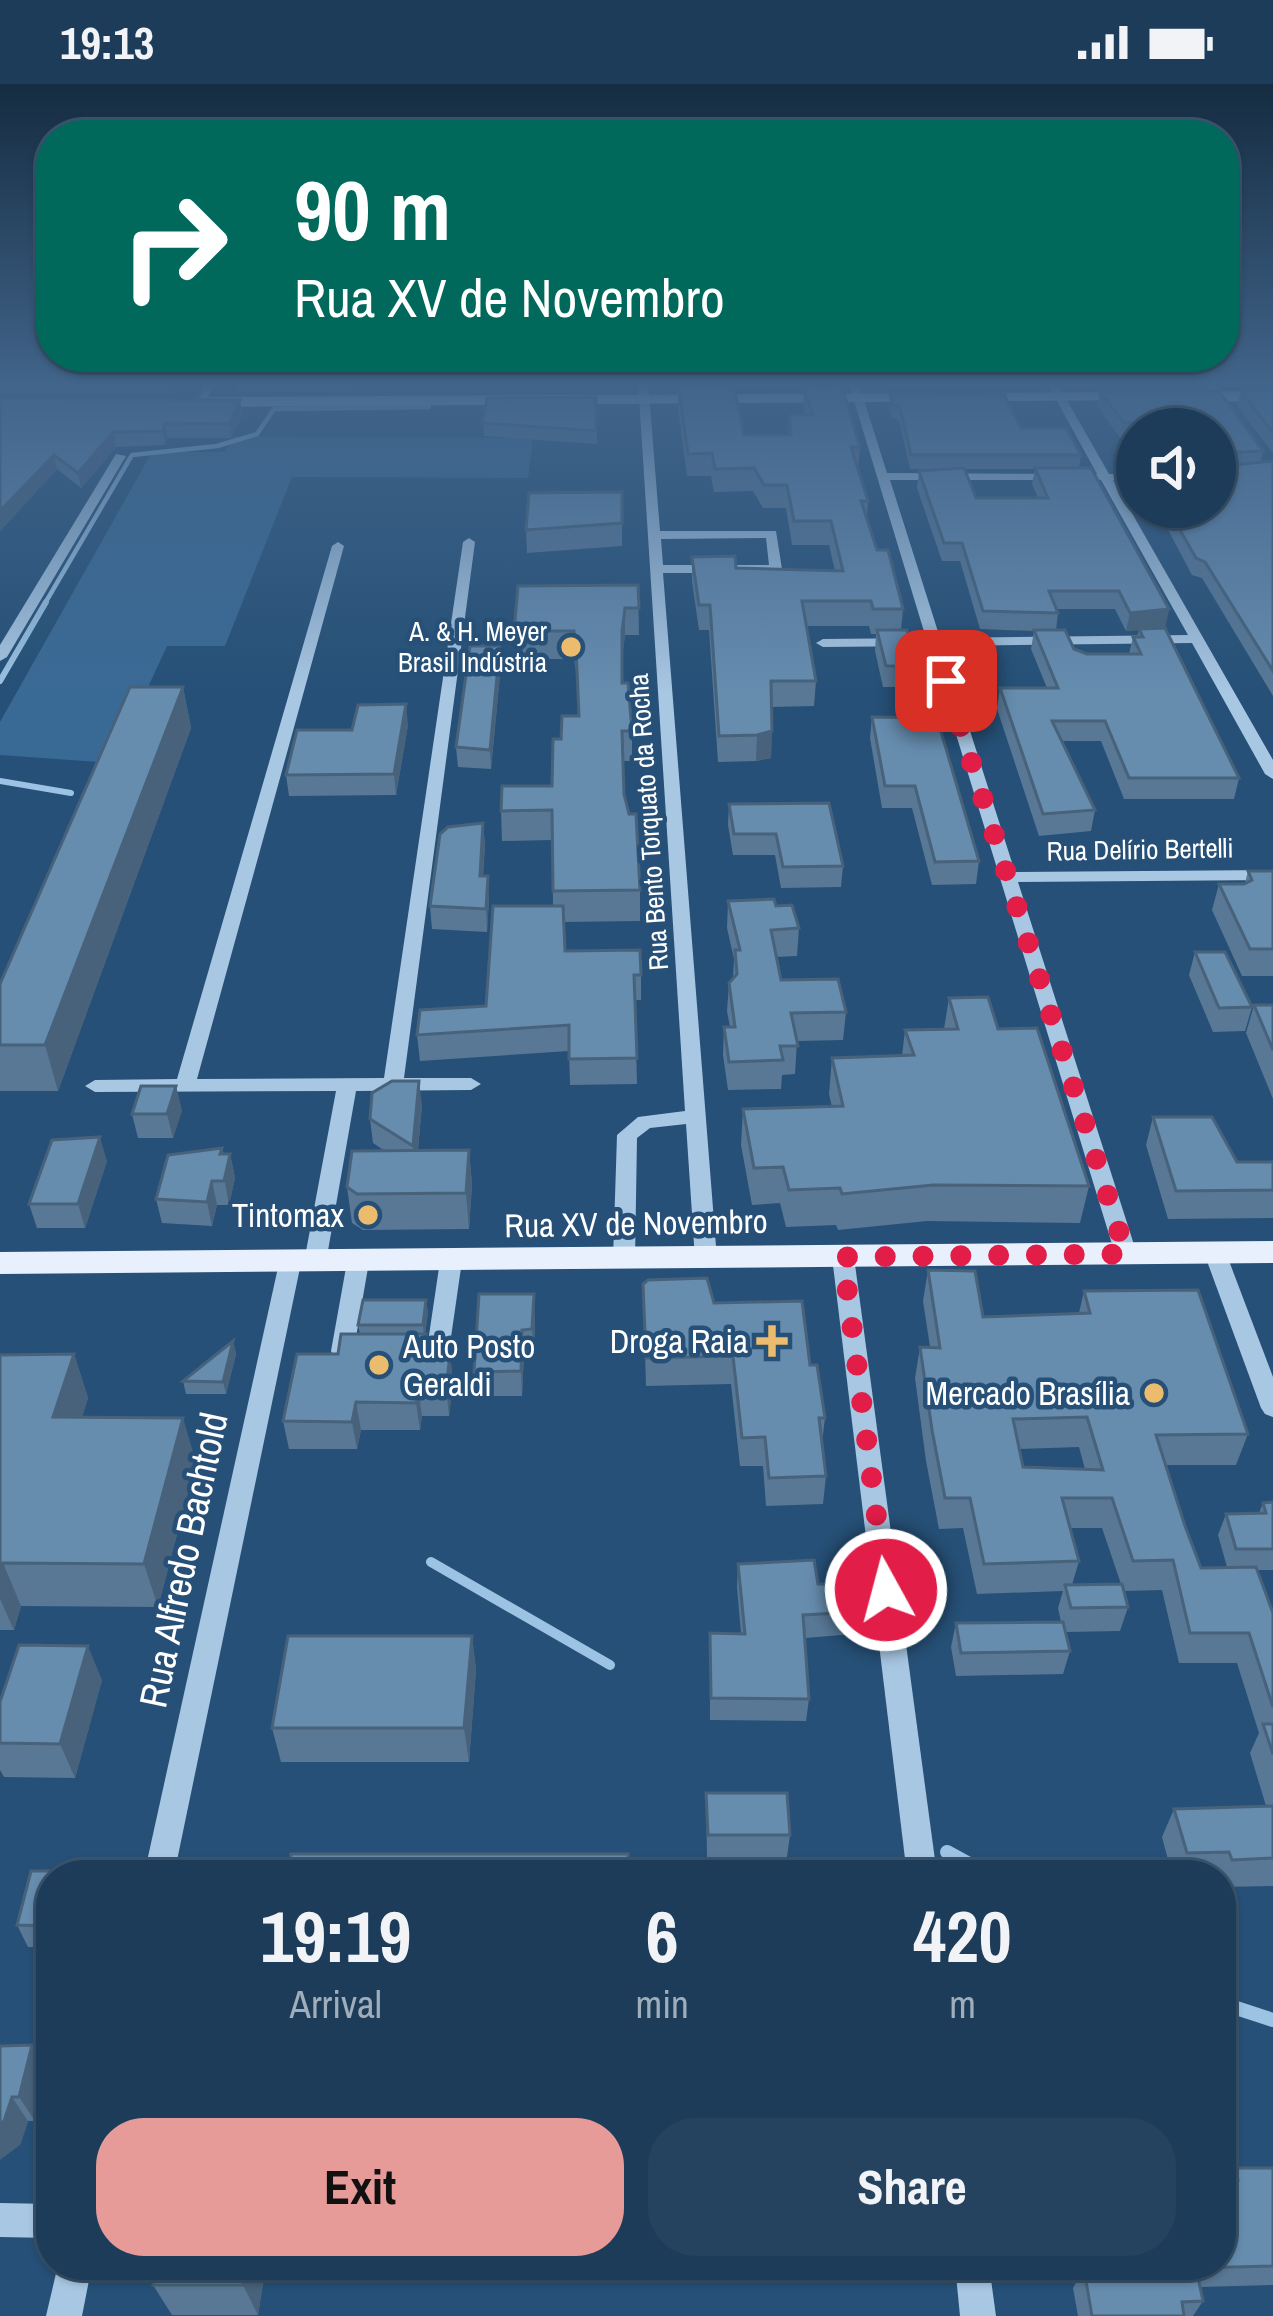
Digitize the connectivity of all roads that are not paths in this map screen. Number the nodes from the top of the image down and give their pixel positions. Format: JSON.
{"nodes":[{"id":1,"x":103,"y":485,"type":"edge"},
{"id":2,"x":650,"y":485,"type":"edge"},
{"id":3,"x":885,"y":485,"type":"edge"},
{"id":4,"x":1109,"y":485,"type":"edge"},
{"id":5,"x":654,"y":535,"type":"junction"},
{"id":6,"x":469,"y":542,"type":"dead end"},
{"id":7,"x":338,"y":546,"type":"dead end"},
{"id":8,"x":656,"y":569,"type":"junction"},
{"id":9,"x":1196,"y":639,"type":"junction"},
{"id":10,"x":934,"y":641,"type":"junction"},
{"id":11,"x":823,"y":643,"type":"dead end"},
{"id":12,"x":0,"y":657,"type":"edge"},
{"id":13,"x":1273,"y":775,"type":"edge"},
{"id":14,"x":1273,"y":874,"type":"edge"},
{"id":15,"x":1008,"y":878,"type":"junction"},
{"id":16,"x":347,"y":1084,"type":"junction"},
{"id":17,"x":392,"y":1084,"type":"junction"},
{"id":18,"x":471,"y":1084,"type":"dead end"},
{"id":19,"x":185,"y":1085,"type":"junction"},
{"id":20,"x":95,"y":1086,"type":"dead end"},
{"id":21,"x":697,"y":1115,"type":"junction"},
{"id":22,"x":1215,"y":1252,"type":"junction"},
{"id":23,"x":1273,"y":1252,"type":"edge"},
{"id":24,"x":1126,"y":1254,"type":"junction"},
{"id":25,"x":843,"y":1257,"type":"junction"},
{"id":26,"x":706,"y":1258,"type":"junction"},
{"id":27,"x":625,"y":1259,"type":"junction"},
{"id":28,"x":451,"y":1261,"type":"junction"},
{"id":29,"x":303,"y":1262,"type":"junction"},
{"id":30,"x":358,"y":1262,"type":"junction"},
{"id":31,"x":0,"y":1263,"type":"edge"},
{"id":32,"x":1273,"y":1408,"type":"edge"},
{"id":33,"x":163,"y":1860,"type":"edge"},
{"id":34,"x":920,"y":1860,"type":"edge"},
{"id":35,"x":0,"y":2220,"type":"edge"},
{"id":36,"x":36,"y":2221,"type":"edge"},
{"id":37,"x":72,"y":2280,"type":"edge"},
{"id":38,"x":974,"y":2280,"type":"edge"},
{"id":39,"x":64,"y":2316,"type":"edge"},
{"id":40,"x":979,"y":2316,"type":"edge"}],
"edges":[{"from":1,"to":12,"type":"street"},
{"from":2,"to":5,"type":"street","name":"Rua Bento Torquato da Rocha"},
{"from":3,"to":10,"type":"street"},
{"from":4,"to":9,"type":"street"},
{"from":5,"to":8,"type":"street","name":"Rua Bento Torquato da Rocha"},
{"from":5,"to":8,"type":"street"},
{"from":6,"to":17,"type":"street"},
{"from":7,"to":19,"type":"street"},
{"from":8,"to":21,"type":"street","name":"Rua Bento Torquato da Rocha"},
{"from":9,"to":10,"type":"street"},
{"from":9,"to":13,"type":"street"},
{"from":10,"to":11,"type":"street"},
{"from":10,"to":15,"type":"street"},
{"from":14,"to":15,"type":"street","name":"Rua Delírio Bertelli"},
{"from":15,"to":24,"type":"street"},
{"from":16,"to":17,"type":"street"},
{"from":16,"to":19,"type":"street"},
{"from":16,"to":29,"type":"street","name":"Rua Alfredo Bachtold"},
{"from":17,"to":18,"type":"street"},
{"from":19,"to":20,"type":"street"},
{"from":21,"to":26,"type":"street","name":"Rua Bento Torquato da Rocha"},
{"from":21,"to":27,"type":"street"},
{"from":22,"to":23,"type":"main road","name":"Rua XV de Novembro"},
{"from":22,"to":24,"type":"main road","name":"Rua XV de Novembro"},
{"from":22,"to":32,"type":"street"},
{"from":24,"to":25,"type":"main road","name":"Rua XV de Novembro"},
{"from":25,"to":26,"type":"main road","name":"Rua XV de Novembro"},
{"from":25,"to":34,"type":"street"},
{"from":26,"to":27,"type":"main road","name":"Rua XV de Novembro"},
{"from":27,"to":28,"type":"main road","name":"Rua XV de Novembro"},
{"from":28,"to":30,"type":"main road","name":"Rua XV de Novembro"},
{"from":28,"to":30,"type":"street"},
{"from":29,"to":30,"type":"main road","name":"Rua XV de Novembro"},
{"from":29,"to":31,"type":"main road","name":"Rua XV de Novembro"},
{"from":29,"to":33,"type":"street","name":"Rua Alfredo Bachtold"},
{"from":35,"to":36,"type":"street"},
{"from":37,"to":39,"type":"street"},
{"from":38,"to":40,"type":"street"}]}
